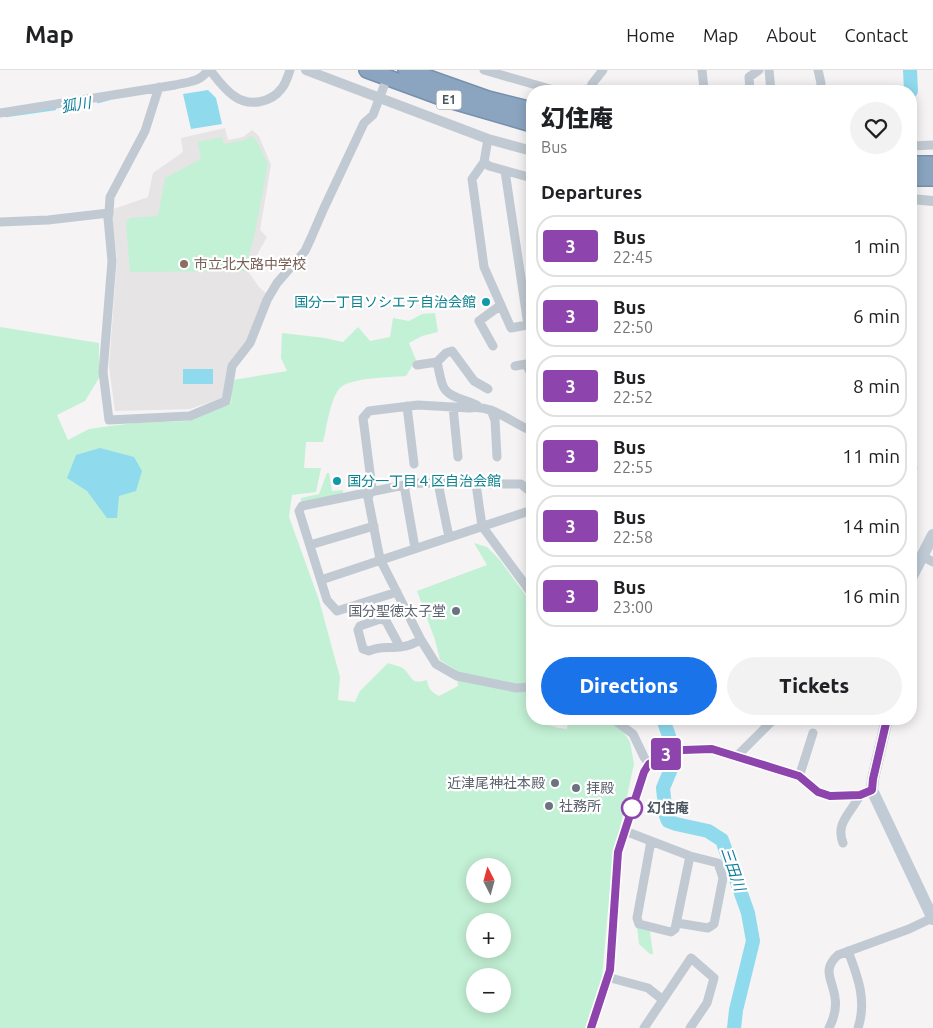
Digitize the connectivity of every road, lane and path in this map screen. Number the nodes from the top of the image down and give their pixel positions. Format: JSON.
{"nodes":[{"id":1,"x":209,"y":70,"type":"edge"},
{"id":2,"x":290,"y":70,"type":"edge"},
{"id":3,"x":306,"y":70,"type":"edge"},
{"id":4,"x":367,"y":70,"type":"edge"},
{"id":5,"x":406,"y":70,"type":"edge"},
{"id":6,"x":484,"y":70,"type":"edge"},
{"id":7,"x":603,"y":70,"type":"edge"},
{"id":8,"x":702,"y":70,"type":"edge"},
{"id":9,"x":759,"y":70,"type":"edge"},
{"id":10,"x":769,"y":70,"type":"edge"},
{"id":11,"x":818,"y":70,"type":"edge"},
{"id":12,"x":537,"y":85,"type":"edge"},
{"id":13,"x":592,"y":85,"type":"edge"},
{"id":14,"x":704,"y":85,"type":"edge"},
{"id":15,"x":750,"y":85,"type":"edge"},
{"id":16,"x":771,"y":85,"type":"edge"},
{"id":17,"x":821,"y":85,"type":"edge"},
{"id":18,"x":384,"y":86,"type":"dead end"},
{"id":19,"x":159,"y":87,"type":"junction"},
{"id":20,"x":379,"y":98,"type":"junction"},
{"id":21,"x":526,"y":108,"type":"edge"},
{"id":22,"x":0,"y":113,"type":"edge"},
{"id":23,"x":526,"y":122,"type":"edge"},
{"id":24,"x":488,"y":139,"type":"junction"},
{"id":25,"x":933,"y":145,"type":"edge"},
{"id":26,"x":917,"y":146,"type":"edge"},
{"id":27,"x":526,"y":149,"type":"edge"},
{"id":28,"x":484,"y":162,"type":"junction"},
{"id":29,"x":917,"y":164,"type":"edge"},
{"id":30,"x":933,"y":164,"type":"edge"},
{"id":31,"x":505,"y":171,"type":"junction"},
{"id":32,"x":526,"y":176,"type":"edge"},
{"id":33,"x":917,"y":178,"type":"edge"},
{"id":34,"x":933,"y":178,"type":"edge"},
{"id":35,"x":917,"y":199,"type":"edge"},
{"id":36,"x":933,"y":200,"type":"edge"},
{"id":37,"x":109,"y":213,"type":"junction"},
{"id":38,"x":0,"y":222,"type":"edge"},
{"id":39,"x":526,"y":300,"type":"edge"},
{"id":40,"x":501,"y":305,"type":"junction"},
{"id":41,"x":526,"y":326,"type":"edge"},
{"id":42,"x":493,"y":346,"type":"dead end"},
{"id":43,"x":437,"y":362,"type":"junction"},
{"id":44,"x":526,"y":364,"type":"edge"},
{"id":45,"x":417,"y":365,"type":"dead end"},
{"id":46,"x":515,"y":366,"type":"dead end"},
{"id":47,"x":488,"y":388,"type":"dead end"},
{"id":48,"x":407,"y":406,"type":"junction"},
{"id":49,"x":478,"y":406,"type":"junction"},
{"id":50,"x":453,"y":407,"type":"junction"},
{"id":51,"x":491,"y":410,"type":"junction"},
{"id":52,"x":526,"y":428,"type":"edge"},
{"id":53,"x":458,"y":457,"type":"dead end"},
{"id":54,"x":497,"y":457,"type":"dead end"},
{"id":55,"x":414,"y":464,"type":"dead end"},
{"id":56,"x":438,"y":483,"type":"junction"},
{"id":57,"x":476,"y":484,"type":"junction"},
{"id":58,"x":404,"y":485,"type":"junction"},
{"id":59,"x":526,"y":488,"type":"edge"},
{"id":60,"x":370,"y":492,"type":"junction"},
{"id":61,"x":526,"y":512,"type":"edge"},
{"id":62,"x":374,"y":526,"type":"junction"},
{"id":63,"x":482,"y":526,"type":"junction"},
{"id":64,"x":933,"y":535,"type":"edge"},
{"id":65,"x":449,"y":537,"type":"junction"},
{"id":66,"x":310,"y":545,"type":"junction"},
{"id":67,"x":415,"y":548,"type":"junction"},
{"id":68,"x":928,"y":559,"type":"edge"},
{"id":69,"x":380,"y":560,"type":"junction"},
{"id":70,"x":917,"y":571,"type":"edge"},
{"id":71,"x":321,"y":580,"type":"junction"},
{"id":72,"x":526,"y":583,"type":"edge"},
{"id":73,"x":397,"y":592,"type":"junction"},
{"id":74,"x":421,"y":640,"type":"junction"},
{"id":75,"x":400,"y":647,"type":"junction"},
{"id":76,"x":526,"y":687,"type":"edge"},
{"id":77,"x":622,"y":725,"type":"edge"},
{"id":78,"x":768,"y":725,"type":"edge"},
{"id":79,"x":886,"y":725,"type":"edge"},
{"id":80,"x":813,"y":733,"type":"dead end"},
{"id":81,"x":737,"y":756,"type":"junction"},
{"id":82,"x":649,"y":764,"type":"junction"},
{"id":83,"x":799,"y":776,"type":"junction"},
{"id":84,"x":866,"y":793,"type":"junction"},
{"id":85,"x":624,"y":831,"type":"junction"},
{"id":86,"x":651,"y":841,"type":"junction"},
{"id":87,"x":843,"y":843,"type":"dead end"},
{"id":88,"x":690,"y":856,"type":"junction"},
{"id":89,"x":933,"y":919,"type":"edge"},
{"id":90,"x":677,"y":923,"type":"junction"},
{"id":91,"x":848,"y":951,"type":"junction"},
{"id":92,"x":607,"y":977,"type":"junction"},
{"id":93,"x":663,"y":1000,"type":"junction"},
{"id":94,"x":591,"y":1028,"type":"edge"},
{"id":95,"x":644,"y":1028,"type":"edge"},
{"id":96,"x":690,"y":1028,"type":"edge"},
{"id":97,"x":829,"y":1028,"type":"edge"},
{"id":98,"x":858,"y":1028,"type":"edge"}],
"edges":[{"from":1,"to":2,"type":"street"},
{"from":1,"to":19,"type":"street"},
{"from":3,"to":20,"type":"street"},
{"from":4,"to":23,"type":"highway","number":"E1"},
{"from":5,"to":21,"type":"highway","number":"E1"},
{"from":6,"to":12,"type":"street"},
{"from":7,"to":13,"type":"street"},
{"from":8,"to":14,"type":"street"},
{"from":9,"to":15,"type":"street"},
{"from":10,"to":16,"type":"street"},
{"from":11,"to":17,"type":"street"},
{"from":18,"to":20,"type":"street"},
{"from":19,"to":22,"type":"street"},
{"from":19,"to":37,"type":"street"},
{"from":20,"to":24,"type":"street"},
{"from":20,"to":37,"type":"street"},
{"from":24,"to":27,"type":"street"},
{"from":24,"to":28,"type":"street"},
{"from":25,"to":26,"type":"street"},
{"from":28,"to":31,"type":"street"},
{"from":28,"to":40,"type":"street"},
{"from":29,"to":30,"type":"highway"},
{"from":31,"to":32,"type":"street"},
{"from":31,"to":39,"type":"street"},
{"from":33,"to":34,"type":"highway"},
{"from":35,"to":36,"type":"street"},
{"from":37,"to":38,"type":"street"},
{"from":40,"to":41,"type":"street"},
{"from":40,"to":42,"type":"street"},
{"from":43,"to":45,"type":"street"},
{"from":43,"to":47,"type":"street"},
{"from":43,"to":49,"type":"street"},
{"from":44,"to":46,"type":"street"},
{"from":48,"to":50,"type":"street"},
{"from":48,"to":55,"type":"street"},
{"from":48,"to":60,"type":"street"},
{"from":49,"to":50,"type":"street"},
{"from":49,"to":51,"type":"street"},
{"from":50,"to":53,"type":"street"},
{"from":51,"to":52,"type":"street"},
{"from":51,"to":54,"type":"street"},
{"from":56,"to":57,"type":"street"},
{"from":56,"to":58,"type":"street"},
{"from":56,"to":65,"type":"street"},
{"from":57,"to":59,"type":"street"},
{"from":57,"to":63,"type":"street"},
{"from":58,"to":60,"type":"street"},
{"from":58,"to":67,"type":"street"},
{"from":60,"to":62,"type":"street"},
{"from":60,"to":66,"type":"street"},
{"from":61,"to":63,"type":"street"},
{"from":62,"to":66,"type":"street"},
{"from":62,"to":69,"type":"street"},
{"from":63,"to":65,"type":"street"},
{"from":63,"to":72,"type":"street"},
{"from":64,"to":68,"type":"main road"},
{"from":65,"to":67,"type":"street"},
{"from":66,"to":71,"type":"street"},
{"from":67,"to":69,"type":"street"},
{"from":68,"to":70,"type":"main road"},
{"from":69,"to":71,"type":"street"},
{"from":69,"to":73,"type":"street"},
{"from":71,"to":73,"type":"street"},
{"from":73,"to":74,"type":"street"},
{"from":74,"to":75,"type":"street"},
{"from":74,"to":76,"type":"street"},
{"from":75,"to":75,"type":"street"},
{"from":77,"to":82,"type":"street"},
{"from":78,"to":81,"type":"street"},
{"from":79,"to":84,"type":"main road"},
{"from":80,"to":83,"type":"street"},
{"from":81,"to":82,"type":"street"},
{"from":81,"to":83,"type":"street"},
{"from":82,"to":85,"type":"street"},
{"from":83,"to":84,"type":"street"},
{"from":84,"to":87,"type":"street"},
{"from":84,"to":89,"type":"main road"},
{"from":85,"to":86,"type":"street"},
{"from":85,"to":92,"type":"street"},
{"from":86,"to":88,"type":"street"},
{"from":86,"to":90,"type":"street"},
{"from":88,"to":90,"type":"street"},
{"from":88,"to":90,"type":"street"},
{"from":89,"to":91,"type":"street"},
{"from":91,"to":97,"type":"street"},
{"from":91,"to":98,"type":"street"},
{"from":92,"to":93,"type":"street"},
{"from":92,"to":94,"type":"street"},
{"from":93,"to":95,"type":"street"},
{"from":93,"to":96,"type":"street"}]}
